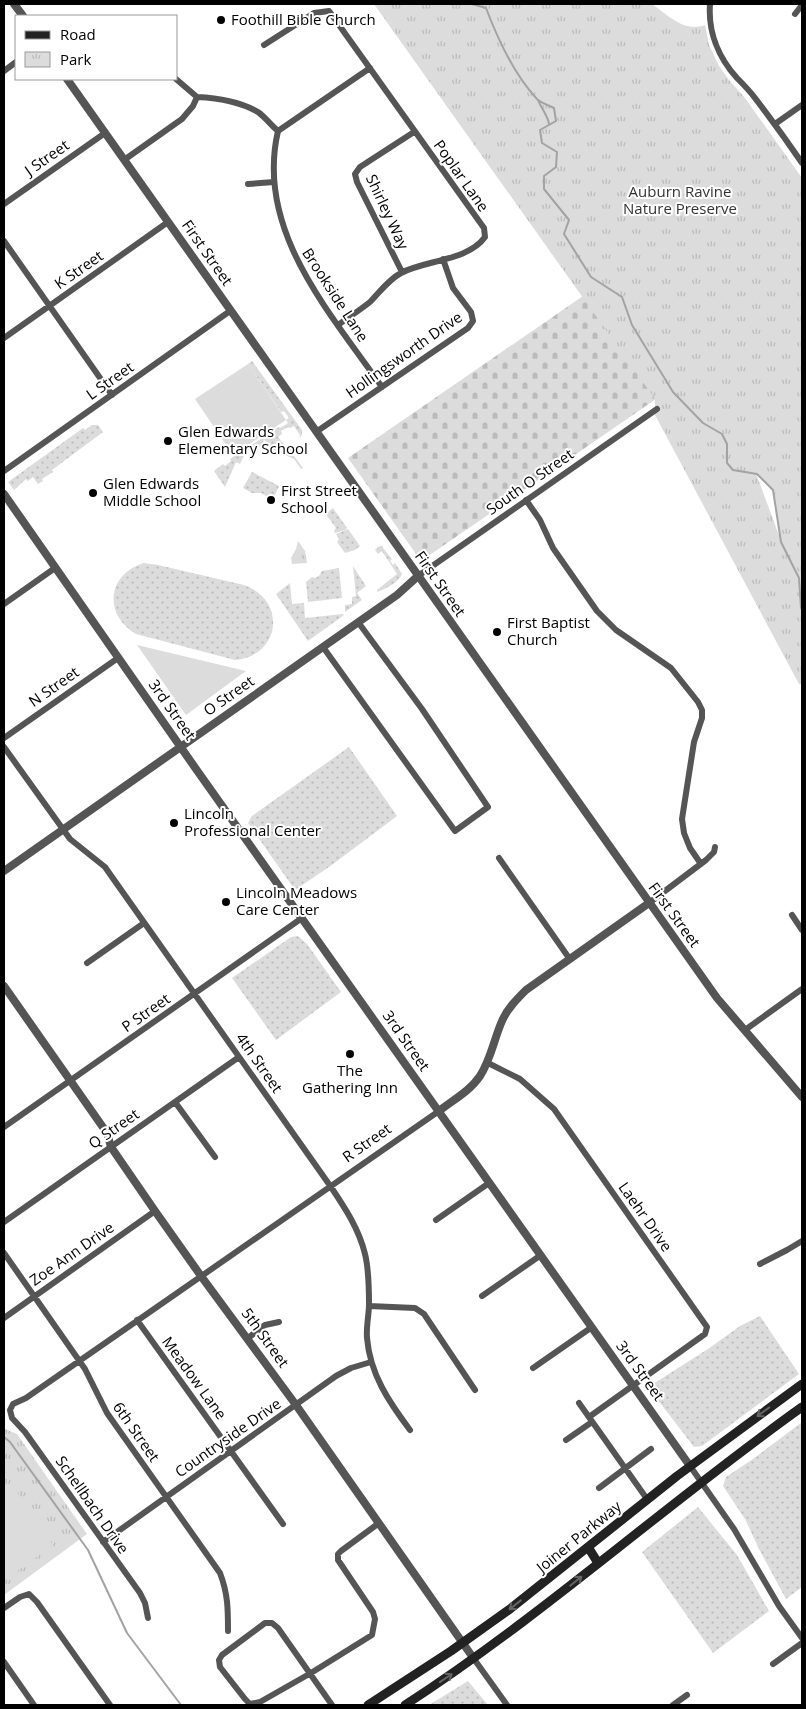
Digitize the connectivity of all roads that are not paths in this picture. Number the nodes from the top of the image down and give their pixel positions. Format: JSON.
{"nodes":[{"id":1,"x":14,"y":4,"type":"edge"},
{"id":2,"x":710,"y":4,"type":"edge"},
{"id":3,"x":802,"y":5,"type":"edge"},
{"id":4,"x":795,"y":14,"type":"dead end"},
{"id":5,"x":22,"y":15,"type":"edge"},
{"id":6,"x":264,"y":45,"type":"dead end"},
{"id":7,"x":15,"y":63,"type":"edge"},
{"id":8,"x":370,"y":68,"type":"junction"},
{"id":9,"x":4,"y":70,"type":"edge"},
{"id":10,"x":68,"y":80,"type":"edge"},
{"id":11,"x":177,"y":80,"type":"edge"},
{"id":12,"x":197,"y":97,"type":"junction"},
{"id":13,"x":802,"y":105,"type":"edge"},
{"id":14,"x":775,"y":124,"type":"junction"},
{"id":15,"x":278,"y":131,"type":"junction"},
{"id":16,"x":414,"y":132,"type":"junction"},
{"id":17,"x":105,"y":133,"type":"junction"},
{"id":18,"x":124,"y":160,"type":"junction"},
{"id":19,"x":802,"y":163,"type":"edge"},
{"id":20,"x":274,"y":182,"type":"junction"},
{"id":21,"x":248,"y":184,"type":"dead end"},
{"id":22,"x":4,"y":204,"type":"edge"},
{"id":23,"x":168,"y":222,"type":"junction"},
{"id":24,"x":4,"y":241,"type":"edge"},
{"id":25,"x":443,"y":259,"type":"junction"},
{"id":26,"x":402,"y":272,"type":"junction"},
{"id":27,"x":49,"y":306,"type":"junction"},
{"id":28,"x":230,"y":311,"type":"junction"},
{"id":29,"x":338,"y":325,"type":"junction"},
{"id":30,"x":4,"y":338,"type":"edge"},
{"id":31,"x":382,"y":387,"type":"junction"},
{"id":32,"x":112,"y":395,"type":"junction"},
{"id":33,"x":657,"y":409,"type":"dead end"},
{"id":34,"x":316,"y":432,"type":"junction"},
{"id":35,"x":4,"y":470,"type":"edge"},
{"id":36,"x":4,"y":494,"type":"edge"},
{"id":37,"x":526,"y":500,"type":"junction"},
{"id":38,"x":55,"y":568,"type":"junction"},
{"id":39,"x":418,"y":576,"type":"junction"},
{"id":40,"x":4,"y":604,"type":"edge"},
{"id":41,"x":358,"y":622,"type":"junction"},
{"id":42,"x":323,"y":647,"type":"junction"},
{"id":43,"x":118,"y":658,"type":"junction"},
{"id":44,"x":4,"y":738,"type":"edge"},
{"id":45,"x":4,"y":747,"type":"edge"},
{"id":46,"x":181,"y":747,"type":"junction"},
{"id":47,"x":62,"y":830,"type":"junction"},
{"id":48,"x":715,"y":848,"type":"dead end"},
{"id":49,"x":499,"y":858,"type":"dead end"},
{"id":50,"x":701,"y":864,"type":"junction"},
{"id":51,"x":4,"y":871,"type":"edge"},
{"id":52,"x":648,"y":903,"type":"junction"},
{"id":53,"x":792,"y":915,"type":"dead end"},
{"id":54,"x":302,"y":918,"type":"junction"},
{"id":55,"x":144,"y":923,"type":"junction"},
{"id":56,"x":802,"y":930,"type":"edge"},
{"id":57,"x":569,"y":958,"type":"junction"},
{"id":58,"x":87,"y":963,"type":"dead end"},
{"id":59,"x":4,"y":986,"type":"edge"},
{"id":60,"x":802,"y":989,"type":"edge"},
{"id":61,"x":194,"y":994,"type":"junction"},
{"id":62,"x":745,"y":1030,"type":"junction"},
{"id":63,"x":239,"y":1057,"type":"junction"},
{"id":64,"x":488,"y":1063,"type":"junction"},
{"id":65,"x":70,"y":1081,"type":"junction"},
{"id":66,"x":802,"y":1097,"type":"edge"},
{"id":67,"x":175,"y":1102,"type":"junction"},
{"id":68,"x":438,"y":1111,"type":"junction"},
{"id":69,"x":5,"y":1124,"type":"edge"},
{"id":70,"x":111,"y":1147,"type":"junction"},
{"id":71,"x":215,"y":1157,"type":"dead end"},
{"id":72,"x":489,"y":1182,"type":"junction"},
{"id":73,"x":330,"y":1186,"type":"junction"},
{"id":74,"x":155,"y":1211,"type":"junction"},
{"id":75,"x":436,"y":1220,"type":"dead end"},
{"id":76,"x":4,"y":1222,"type":"edge"},
{"id":77,"x":802,"y":1241,"type":"edge"},
{"id":78,"x":4,"y":1253,"type":"edge"},
{"id":79,"x":541,"y":1255,"type":"junction"},
{"id":80,"x":760,"y":1264,"type":"dead end"},
{"id":81,"x":201,"y":1276,"type":"junction"},
{"id":82,"x":34,"y":1296,"type":"junction"},
{"id":83,"x":482,"y":1296,"type":"dead end"},
{"id":84,"x":369,"y":1306,"type":"junction"},
{"id":85,"x":4,"y":1318,"type":"edge"},
{"id":86,"x":137,"y":1320,"type":"junction"},
{"id":87,"x":279,"y":1322,"type":"dead end"},
{"id":88,"x":592,"y":1327,"type":"junction"},
{"id":89,"x":248,"y":1338,"type":"junction"},
{"id":90,"x":79,"y":1361,"type":"junction"},
{"id":91,"x":371,"y":1362,"type":"junction"},
{"id":92,"x":533,"y":1368,"type":"dead end"},
{"id":93,"x":802,"y":1384,"type":"edge"},
{"id":94,"x":632,"y":1385,"type":"junction"},
{"id":95,"x":475,"y":1390,"type":"dead end"},
{"id":96,"x":802,"y":1401,"type":"edge"},
{"id":97,"x":579,"y":1403,"type":"dead end"},
{"id":98,"x":296,"y":1405,"type":"junction"},
{"id":99,"x":802,"y":1406,"type":"edge"},
{"id":100,"x":10,"y":1410,"type":"joint"},
{"id":101,"x":590,"y":1419,"type":"junction"},
{"id":102,"x":785,"y":1419,"type":"junction"},
{"id":103,"x":410,"y":1430,"type":"dead end"},
{"id":104,"x":566,"y":1440,"type":"dead end"},
{"id":105,"x":650,"y":1449,"type":"dead end"},
{"id":106,"x":231,"y":1451,"type":"junction"},
{"id":107,"x":690,"y":1466,"type":"junction"},
{"id":108,"x":625,"y":1469,"type":"junction"},
{"id":109,"x":701,"y":1481,"type":"junction"},
{"id":110,"x":599,"y":1488,"type":"dead end"},
{"id":111,"x":166,"y":1497,"type":"junction"},
{"id":112,"x":648,"y":1499,"type":"junction"},
{"id":113,"x":379,"y":1523,"type":"junction"},
{"id":114,"x":283,"y":1524,"type":"dead end"},
{"id":115,"x":103,"y":1542,"type":"junction"},
{"id":116,"x":588,"y":1547,"type":"junction"},
{"id":117,"x":598,"y":1563,"type":"junction"},
{"id":118,"x":4,"y":1608,"type":"edge"},
{"id":119,"x":148,"y":1618,"type":"dead end"},
{"id":120,"x":228,"y":1631,"type":"dead end"},
{"id":121,"x":802,"y":1638,"type":"edge"},
{"id":122,"x":463,"y":1643,"type":"junction"},
{"id":123,"x":802,"y":1643,"type":"edge"},
{"id":124,"x":474,"y":1659,"type":"junction"},
{"id":125,"x":4,"y":1662,"type":"edge"},
{"id":126,"x":772,"y":1664,"type":"dead end"},
{"id":127,"x":311,"y":1673,"type":"junction"},
{"id":128,"x":687,"y":1695,"type":"dead end"},
{"id":129,"x":376,"y":1702,"type":"edge"},
{"id":130,"x":34,"y":1705,"type":"edge"},
{"id":131,"x":110,"y":1705,"type":"edge"},
{"id":132,"x":332,"y":1705,"type":"edge"},
{"id":133,"x":368,"y":1705,"type":"edge"},
{"id":134,"x":405,"y":1705,"type":"edge"},
{"id":135,"x":507,"y":1705,"type":"edge"},
{"id":136,"x":673,"y":1705,"type":"edge"}],
"edges":[{"from":1,"to":5,"type":"street"},
{"from":2,"to":14,"type":"street"},
{"from":3,"to":4,"type":"street"},
{"from":6,"to":8,"type":"street","name":"Poplar Lane"},
{"from":7,"to":9,"type":"street"},
{"from":8,"to":15,"type":"street"},
{"from":8,"to":16,"type":"street","name":"Poplar Lane"},
{"from":10,"to":17,"type":"street","name":"First Street"},
{"from":11,"to":12,"type":"street"},
{"from":12,"to":15,"type":"street"},
{"from":12,"to":18,"type":"street"},
{"from":13,"to":14,"type":"street"},
{"from":14,"to":19,"type":"street"},
{"from":15,"to":20,"type":"street","name":"Brookside Lane"},
{"from":16,"to":25,"type":"street","name":"Poplar Lane"},
{"from":16,"to":26,"type":"street","name":"Shirley Way"},
{"from":17,"to":18,"type":"street","name":"First Street"},
{"from":17,"to":22,"type":"street","name":"J Street"},
{"from":18,"to":23,"type":"street","name":"First Street"},
{"from":20,"to":21,"type":"street"},
{"from":20,"to":29,"type":"street","name":"Brookside Lane"},
{"from":23,"to":27,"type":"street","name":"K Street"},
{"from":23,"to":28,"type":"street","name":"First Street"},
{"from":24,"to":27,"type":"street"},
{"from":25,"to":26,"type":"street","name":"Poplar Lane"},
{"from":25,"to":31,"type":"street","name":"Hollingsworth Drive"},
{"from":26,"to":29,"type":"street","name":"Poplar Lane"},
{"from":27,"to":30,"type":"street","name":"K Street"},
{"from":27,"to":32,"type":"street"},
{"from":28,"to":32,"type":"street","name":"L Street"},
{"from":28,"to":34,"type":"street","name":"First Street"},
{"from":29,"to":31,"type":"street","name":"Brookside Lane"},
{"from":31,"to":34,"type":"street","name":"Hollingsworth Drive"},
{"from":32,"to":35,"type":"street","name":"L Street"},
{"from":33,"to":37,"type":"street","name":"South O Street"},
{"from":34,"to":39,"type":"street","name":"First Street"},
{"from":36,"to":38,"type":"street","name":"3rd Street"},
{"from":37,"to":39,"type":"street","name":"South O Street"},
{"from":37,"to":50,"type":"street"},
{"from":38,"to":40,"type":"street"},
{"from":38,"to":43,"type":"street","name":"3rd Street"},
{"from":39,"to":41,"type":"street","name":"O Street"},
{"from":39,"to":52,"type":"street","name":"First Street"},
{"from":41,"to":42,"type":"street","name":"O Street"},
{"from":41,"to":42,"type":"street"},
{"from":42,"to":46,"type":"street","name":"O Street"},
{"from":43,"to":44,"type":"street","name":"N Street"},
{"from":43,"to":46,"type":"street","name":"3rd Street"},
{"from":45,"to":47,"type":"street","name":"4th Street"},
{"from":46,"to":47,"type":"street","name":"O Street"},
{"from":46,"to":54,"type":"street","name":"3rd Street"},
{"from":47,"to":51,"type":"street","name":"O Street"},
{"from":47,"to":55,"type":"street","name":"4th Street"},
{"from":48,"to":50,"type":"street","name":"R Street"},
{"from":49,"to":57,"type":"street"},
{"from":50,"to":52,"type":"street","name":"R Street"},
{"from":52,"to":57,"type":"street","name":"R Street"},
{"from":52,"to":62,"type":"street","name":"First Street"},
{"from":53,"to":56,"type":"street"},
{"from":54,"to":61,"type":"street","name":"P Street"},
{"from":54,"to":68,"type":"street","name":"3rd Street"},
{"from":55,"to":58,"type":"street"},
{"from":55,"to":61,"type":"street","name":"4th Street"},
{"from":57,"to":64,"type":"street","name":"R Street"},
{"from":59,"to":65,"type":"street","name":"5th Street"},
{"from":60,"to":62,"type":"street"},
{"from":61,"to":63,"type":"street","name":"4th Street"},
{"from":61,"to":65,"type":"street","name":"P Street"},
{"from":62,"to":66,"type":"street","name":"First Street"},
{"from":63,"to":67,"type":"street","name":"Q Street"},
{"from":63,"to":73,"type":"street","name":"4th Street"},
{"from":64,"to":68,"type":"street","name":"R Street"},
{"from":64,"to":94,"type":"street","name":"Laehr Drive"},
{"from":65,"to":69,"type":"street","name":"P Street"},
{"from":65,"to":70,"type":"street","name":"5th Street"},
{"from":67,"to":70,"type":"street","name":"Q Street"},
{"from":67,"to":71,"type":"street"},
{"from":68,"to":72,"type":"street","name":"3rd Street"},
{"from":68,"to":73,"type":"street","name":"R Street"},
{"from":70,"to":74,"type":"street","name":"5th Street"},
{"from":70,"to":76,"type":"street","name":"Q Street"},
{"from":72,"to":75,"type":"street"},
{"from":72,"to":79,"type":"street","name":"3rd Street"},
{"from":73,"to":81,"type":"street","name":"R Street"},
{"from":73,"to":84,"type":"street","name":"4th Street"},
{"from":74,"to":81,"type":"street","name":"5th Street"},
{"from":74,"to":82,"type":"street","name":"Zoe Ann Drive"},
{"from":77,"to":80,"type":"street"},
{"from":78,"to":82,"type":"street","name":"6th Street"},
{"from":79,"to":83,"type":"street"},
{"from":79,"to":88,"type":"street","name":"3rd Street"},
{"from":81,"to":86,"type":"street","name":"R Street"},
{"from":81,"to":89,"type":"street","name":"5th Street"},
{"from":82,"to":85,"type":"street","name":"Zoe Ann Drive"},
{"from":82,"to":90,"type":"street","name":"6th Street"},
{"from":84,"to":91,"type":"street","name":"4th Street"},
{"from":84,"to":95,"type":"street"},
{"from":86,"to":90,"type":"street","name":"R Street"},
{"from":86,"to":106,"type":"street","name":"Meadow Lane"},
{"from":87,"to":89,"type":"street"},
{"from":88,"to":92,"type":"street"},
{"from":88,"to":94,"type":"street","name":"3rd Street"},
{"from":89,"to":98,"type":"street","name":"5th Street"},
{"from":90,"to":100,"type":"street","name":"R Street"},
{"from":90,"to":111,"type":"street","name":"6th Street"},
{"from":91,"to":98,"type":"street","name":"Countryside Drive"},
{"from":91,"to":103,"type":"street","name":"4th Street"},
{"from":93,"to":107,"type":"main road","name":"Joiner Parkway","one_way":true},
{"from":94,"to":101,"type":"street"},
{"from":94,"to":107,"type":"street","name":"3rd Street"},
{"from":96,"to":102,"type":"main road"},
{"from":97,"to":101,"type":"street"},
{"from":98,"to":106,"type":"street","name":"Countryside Drive"},
{"from":98,"to":113,"type":"street","name":"5th Street"},
{"from":99,"to":102,"type":"main road"},
{"from":100,"to":115,"type":"street","name":"Schellbach Drive"},
{"from":101,"to":104,"type":"street"},
{"from":101,"to":108,"type":"street"},
{"from":102,"to":109,"type":"main road"},
{"from":105,"to":108,"type":"street"},
{"from":106,"to":111,"type":"street","name":"Countryside Drive"},
{"from":106,"to":114,"type":"street","name":"Meadow Lane"},
{"from":107,"to":109,"type":"street","name":"3rd Street"},
{"from":107,"to":112,"type":"main road","name":"Joiner Parkway"},
{"from":108,"to":110,"type":"street"},
{"from":108,"to":112,"type":"street"},
{"from":109,"to":117,"type":"main road"},
{"from":109,"to":121,"type":"street","name":"3rd Street"},
{"from":111,"to":115,"type":"street","name":"Countryside Drive"},
{"from":111,"to":120,"type":"street","name":"6th Street"},
{"from":112,"to":116,"type":"main road","name":"Joiner Parkway"},
{"from":113,"to":122,"type":"street","name":"5th Street"},
{"from":113,"to":127,"type":"street"},
{"from":115,"to":119,"type":"street","name":"Schellbach Drive"},
{"from":116,"to":117,"type":"main road"},
{"from":116,"to":122,"type":"main road","name":"Joiner Parkway","one_way":true},
{"from":124,"to":117,"type":"main road","one_way":true},
{"from":118,"to":131,"type":"street"},
{"from":122,"to":124,"type":"street","name":"5th Street"},
{"from":122,"to":129,"type":"main road","name":"Joiner Parkway"},
{"from":123,"to":126,"type":"street"},
{"from":134,"to":124,"type":"main road","one_way":true},
{"from":124,"to":135,"type":"street","name":"5th Street"},
{"from":125,"to":130,"type":"street"},
{"from":127,"to":127,"type":"street"},
{"from":127,"to":132,"type":"street"},
{"from":128,"to":136,"type":"street"},
{"from":129,"to":133,"type":"main road","name":"Joiner Parkway"}]}
